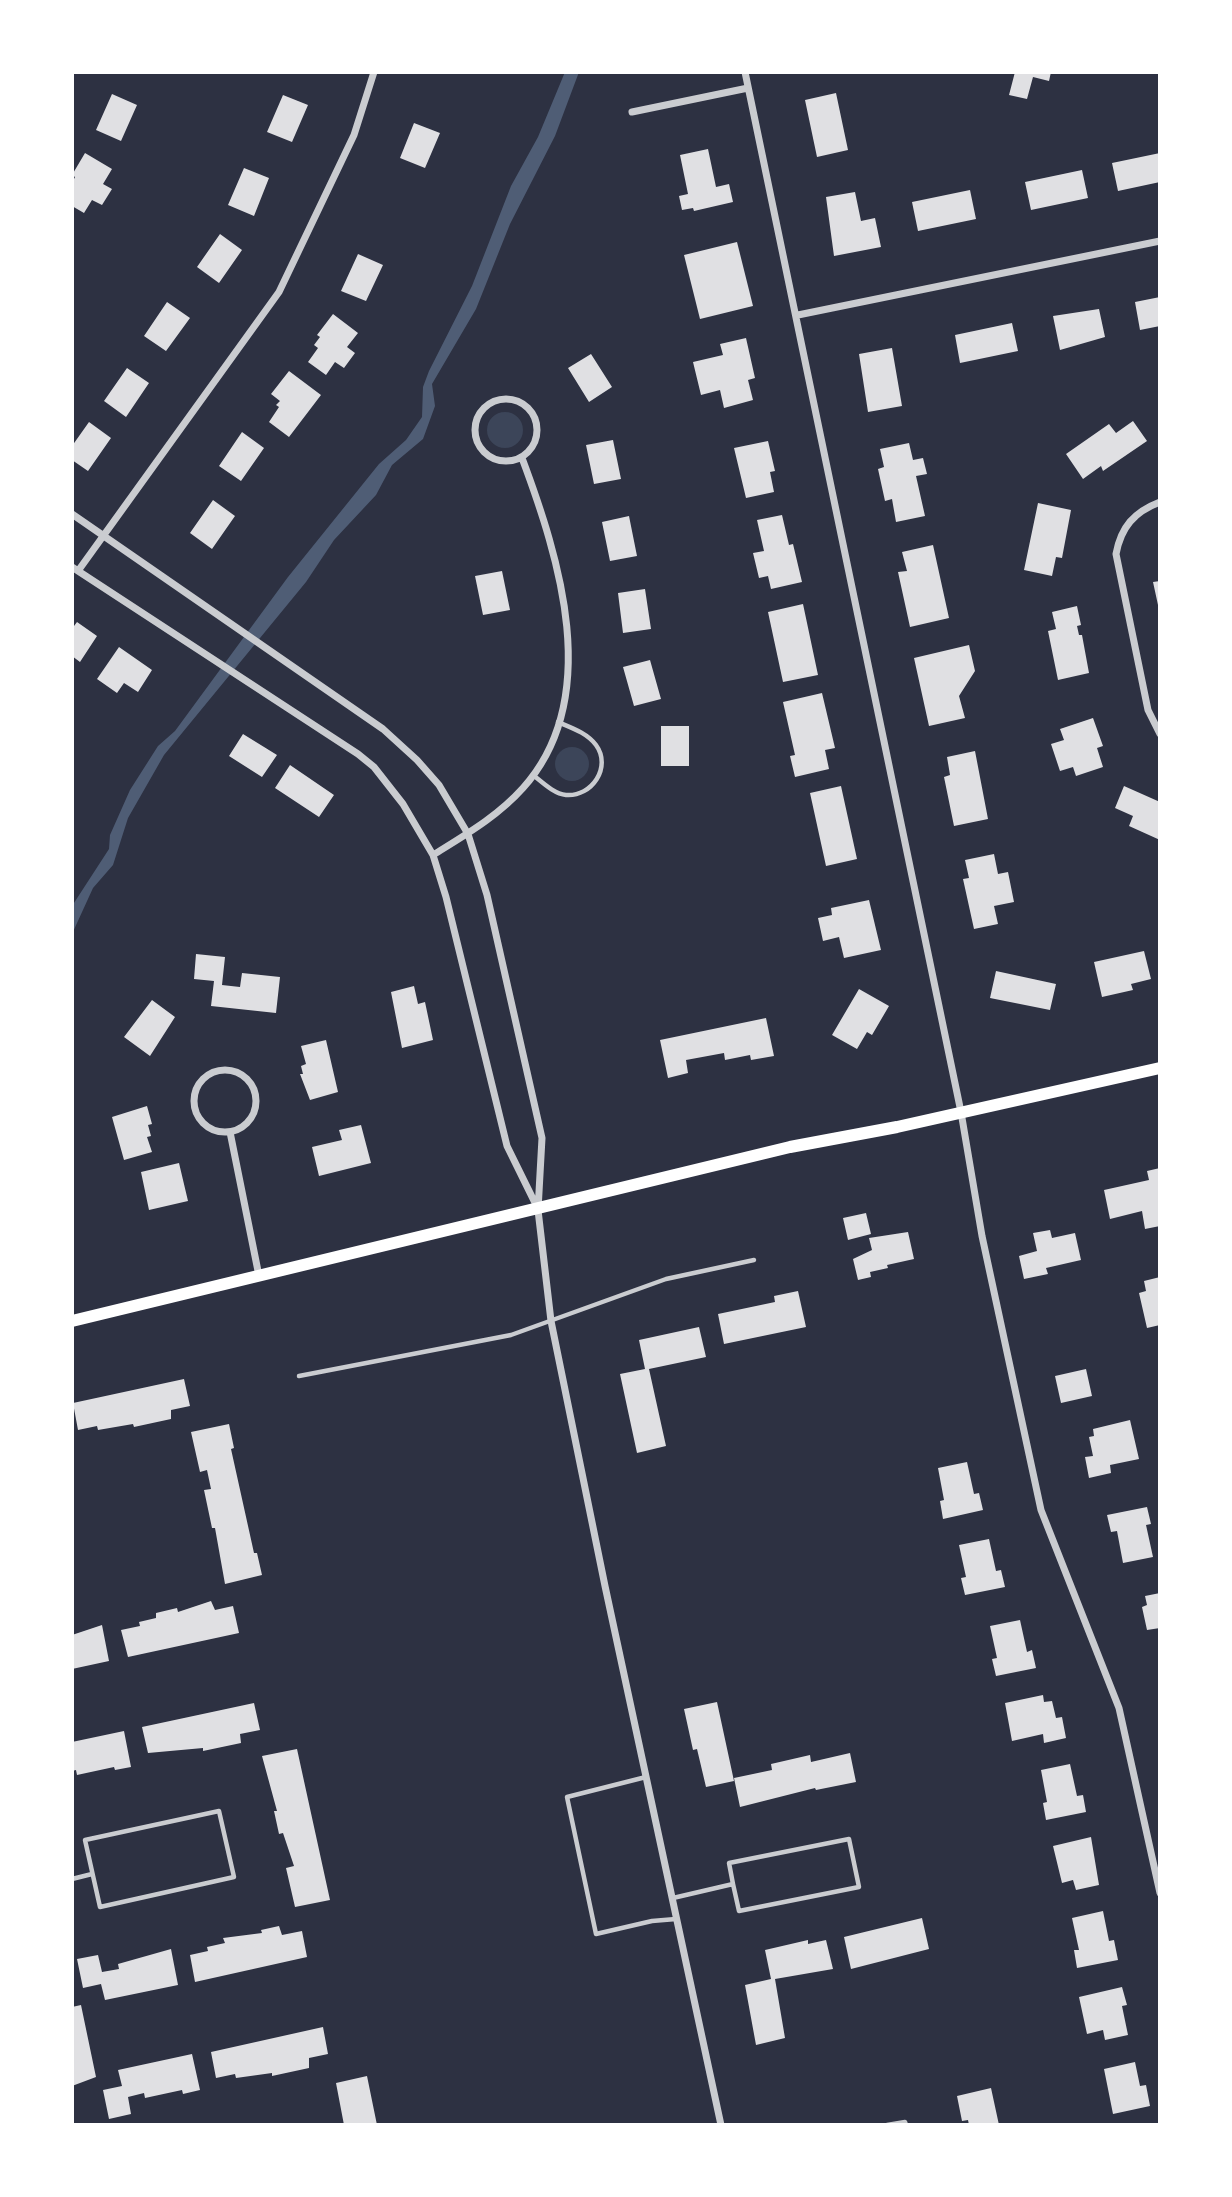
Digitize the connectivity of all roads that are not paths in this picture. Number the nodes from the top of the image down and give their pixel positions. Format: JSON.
{"nodes":[{"id":1,"x":374,"y":72,"type":"edge"},
{"id":2,"x":745,"y":72,"type":"edge"},
{"id":3,"x":748,"y":88,"type":"junction"},
{"id":4,"x":632,"y":112,"type":"dead end"},
{"id":5,"x":1160,"y":241,"type":"edge"},
{"id":6,"x":798,"y":315,"type":"junction"},
{"id":7,"x":522,"y":458,"type":"junction"},
{"id":8,"x":1160,"y":502,"type":"edge"},
{"id":9,"x":72,"y":514,"type":"edge"},
{"id":10,"x":104,"y":535,"type":"junction"},
{"id":11,"x":75,"y":569,"type":"edge"},
{"id":12,"x":558,"y":722,"type":"junction"},
{"id":13,"x":1160,"y":734,"type":"edge"},
{"id":14,"x":533,"y":775,"type":"junction"},
{"id":15,"x":468,"y":834,"type":"junction"},
{"id":16,"x":433,"y":855,"type":"junction"},
{"id":17,"x":1160,"y":1068,"type":"edge"},
{"id":18,"x":961,"y":1112,"type":"junction"},
{"id":19,"x":230,"y":1132,"type":"junction"},
{"id":20,"x":538,"y":1210,"type":"junction"},
{"id":21,"x":754,"y":1260,"type":"dead end"},
{"id":22,"x":260,"y":1276,"type":"junction"},
{"id":23,"x":72,"y":1321,"type":"edge"},
{"id":24,"x":551,"y":1321,"type":"junction"},
{"id":25,"x":299,"y":1376,"type":"dead end"},
{"id":26,"x":646,"y":1777,"type":"junction"},
{"id":27,"x":92,"y":1874,"type":"junction"},
{"id":28,"x":72,"y":1878,"type":"edge"},
{"id":29,"x":733,"y":1884,"type":"junction"},
{"id":30,"x":1160,"y":1893,"type":"edge"},
{"id":31,"x":672,"y":1899,"type":"junction"},
{"id":32,"x":677,"y":1919,"type":"junction"},
{"id":33,"x":722,"y":2125,"type":"edge"},
{"id":34,"x":887,"y":2125,"type":"edge"},
{"id":35,"x":906,"y":2125,"type":"edge"}],
"edges":[{"from":1,"to":10,"type":"street"},
{"from":2,"to":3,"type":"street"},
{"from":3,"to":4,"type":"street"},
{"from":3,"to":6,"type":"street"},
{"from":5,"to":6,"type":"street"},
{"from":6,"to":18,"type":"street"},
{"from":7,"to":7,"type":"street"},
{"from":7,"to":12,"type":"street"},
{"from":8,"to":13,"type":"street"},
{"from":9,"to":10,"type":"street"},
{"from":10,"to":11,"type":"street"},
{"from":10,"to":15,"type":"street"},
{"from":11,"to":16,"type":"street"},
{"from":12,"to":14,"type":"street"},
{"from":12,"to":14,"type":"lane"},
{"from":14,"to":15,"type":"street"},
{"from":15,"to":16,"type":"street"},
{"from":15,"to":20,"type":"street"},
{"from":16,"to":20,"type":"street"},
{"from":17,"to":18,"type":"main road"},
{"from":18,"to":20,"type":"main road"},
{"from":18,"to":30,"type":"street"},
{"from":19,"to":19,"type":"street"},
{"from":19,"to":22,"type":"street"},
{"from":20,"to":22,"type":"main road"},
{"from":20,"to":24,"type":"street"},
{"from":21,"to":24,"type":"lane"},
{"from":22,"to":23,"type":"main road"},
{"from":24,"to":25,"type":"lane"},
{"from":24,"to":26,"type":"street"},
{"from":26,"to":31,"type":"street"},
{"from":26,"to":32,"type":"lane"},
{"from":27,"to":27,"type":"lane"},
{"from":27,"to":28,"type":"lane"},
{"from":29,"to":29,"type":"lane"},
{"from":29,"to":31,"type":"lane"},
{"from":31,"to":32,"type":"street"},
{"from":32,"to":33,"type":"street"},
{"from":34,"to":35,"type":"lane"}]}
